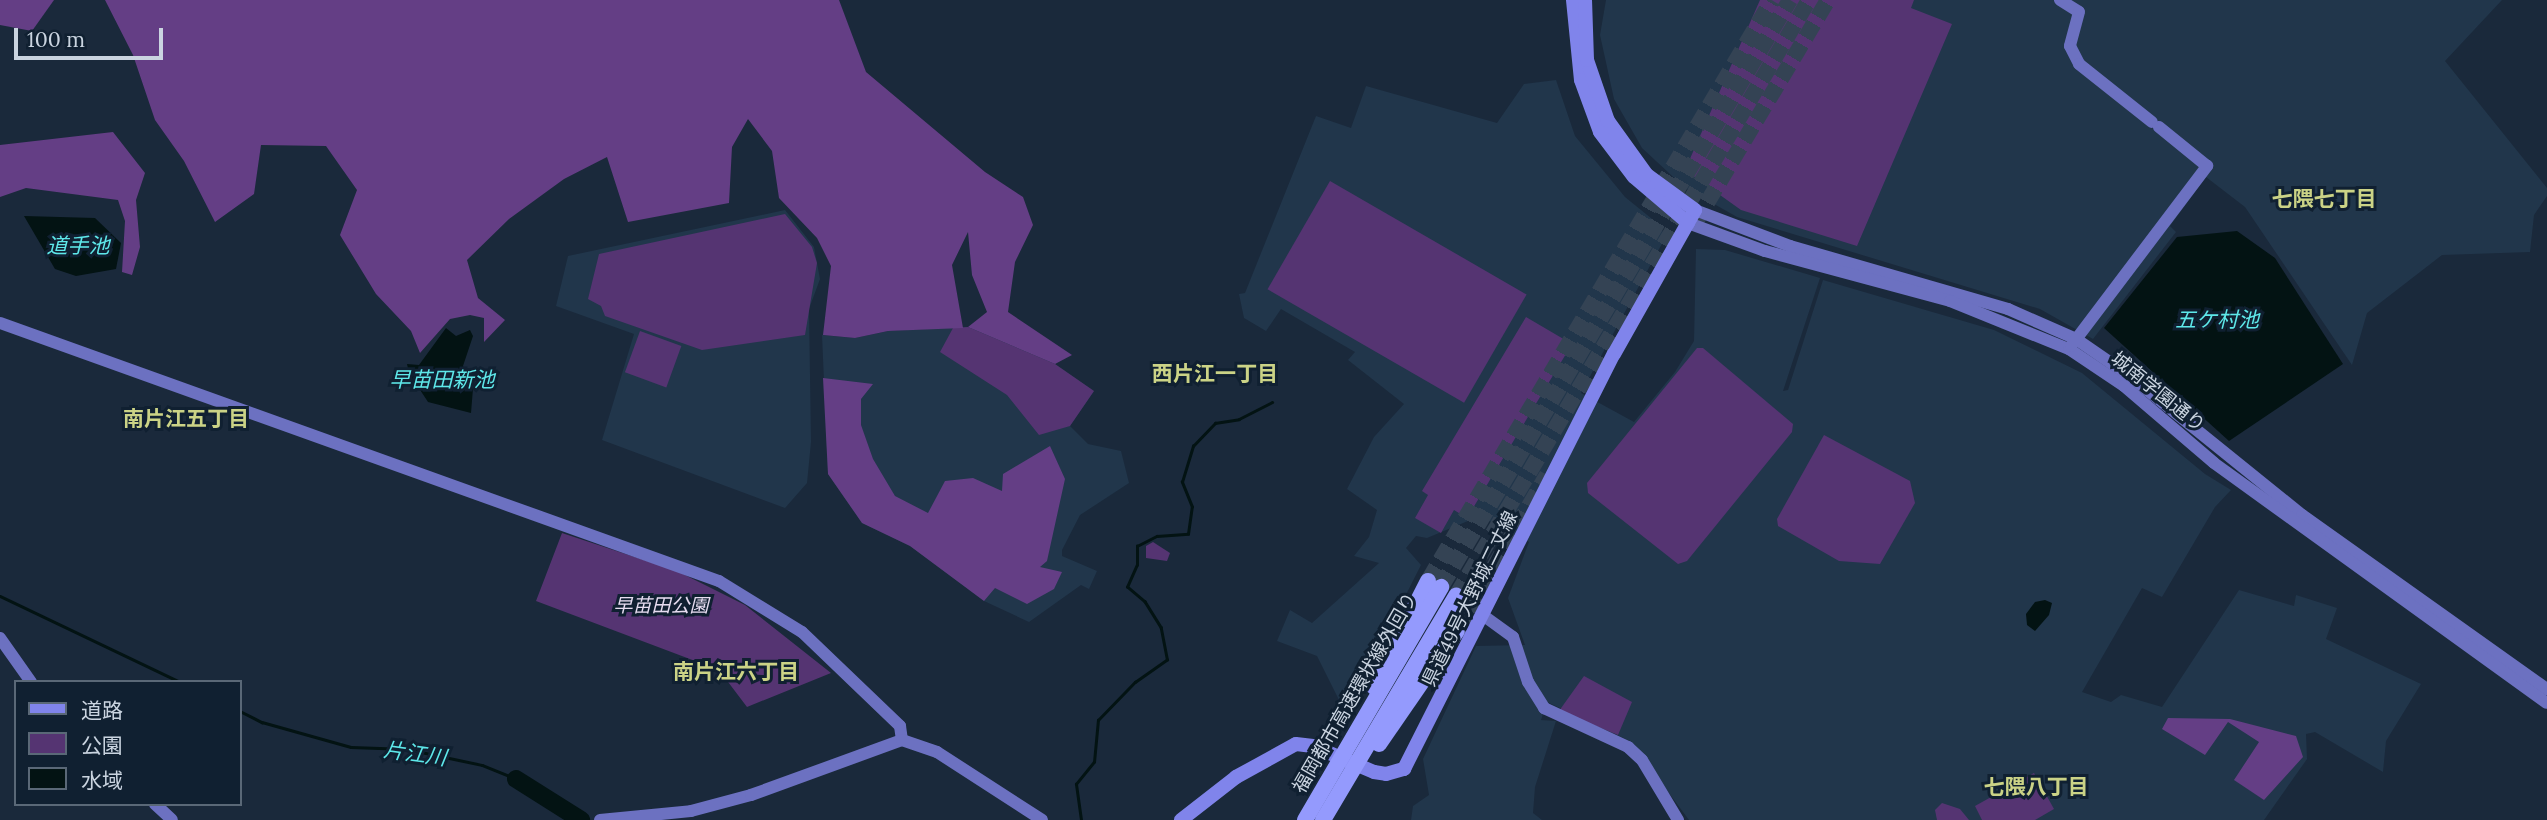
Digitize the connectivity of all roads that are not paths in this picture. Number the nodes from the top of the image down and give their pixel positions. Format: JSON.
{"nodes":[{"id":1,"x":1573,"y":0,"type":"edge"},
{"id":2,"x":1585,"y":0,"type":"edge"},
{"id":3,"x":2060,"y":0,"type":"edge"},
{"id":4,"x":1691,"y":216,"type":"junction"},
{"id":5,"x":0,"y":323,"type":"edge"},
{"id":6,"x":2073,"y":344,"type":"junction"},
{"id":7,"x":1456,"y":596,"type":"tunnel mouth"},
{"id":8,"x":1484,"y":616,"type":"junction"},
{"id":9,"x":1457,"y":631,"type":"tunnel mouth"},
{"id":10,"x":0,"y":638,"type":"edge"},
{"id":11,"x":31,"y":680,"type":"edge"},
{"id":12,"x":2547,"y":689,"type":"edge"},
{"id":13,"x":2547,"y":703,"type":"edge"},
{"id":14,"x":902,"y":740,"type":"junction"},
{"id":15,"x":1340,"y":761,"type":"junction"},
{"id":16,"x":1363,"y":767,"type":"junction"},
{"id":17,"x":157,"y":806,"type":"edge"},
{"id":18,"x":661,"y":818,"type":"edge"},
{"id":19,"x":172,"y":820,"type":"edge"},
{"id":20,"x":600,"y":820,"type":"edge"},
{"id":21,"x":1042,"y":820,"type":"edge"},
{"id":22,"x":1181,"y":820,"type":"edge"},
{"id":23,"x":1305,"y":820,"type":"edge"},
{"id":24,"x":1323,"y":820,"type":"edge"},
{"id":25,"x":1331,"y":820,"type":"edge"},
{"id":26,"x":1678,"y":820,"type":"edge"}],
"edges":[{"from":1,"to":4,"type":"main road"},
{"from":2,"to":4,"type":"main road"},
{"from":3,"to":6,"type":"street"},
{"from":4,"to":6,"type":"street","name":"城南学園通り"},
{"from":4,"to":8,"type":"main road","name":"県道49号大野城二丈線"},
{"from":5,"to":14,"type":"street"},
{"from":6,"to":12,"type":"street","name":"城南学園通り"},
{"from":6,"to":13,"type":"street","name":"城南学園通り"},
{"from":7,"to":24,"type":"highway"},
{"from":8,"to":16,"type":"main road","name":"県道49号大野城二丈線"},
{"from":8,"to":26,"type":"street"},
{"from":9,"to":16,"type":"highway"},
{"from":10,"to":11,"type":"street"},
{"from":14,"to":18,"type":"street"},
{"from":14,"to":21,"type":"street"},
{"from":15,"to":16,"type":"main road","name":"県道49号大野城二丈線"},
{"from":15,"to":22,"type":"main road","name":"県道49号大野城二丈線"},
{"from":15,"to":23,"type":"highway"},
{"from":15,"to":23,"type":"highway","name":"福岡都市高速環状線外回り"},
{"from":16,"to":25,"type":"highway"},
{"from":17,"to":19,"type":"street"},
{"from":18,"to":20,"type":"street"}]}
